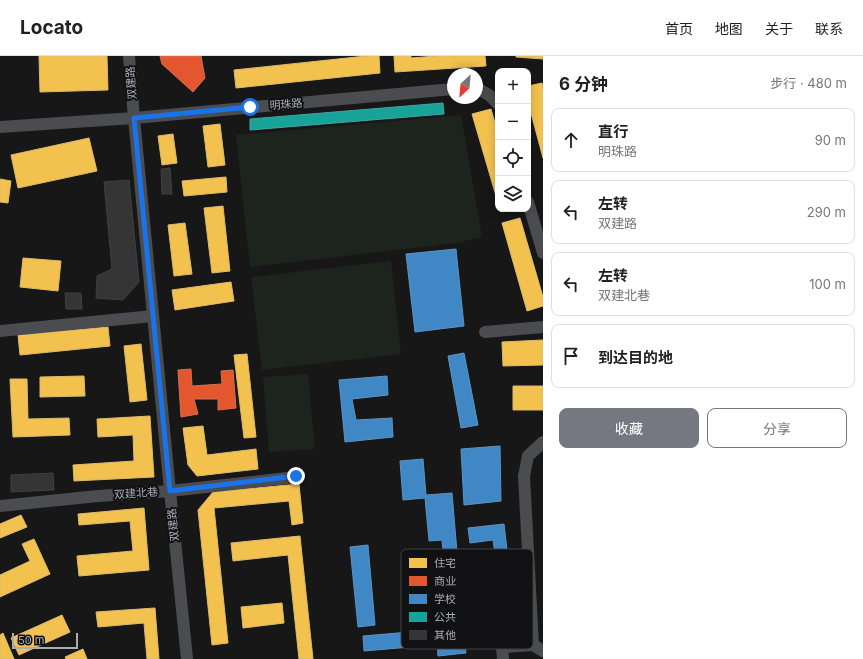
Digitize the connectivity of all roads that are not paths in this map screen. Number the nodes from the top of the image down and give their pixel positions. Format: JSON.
{"nodes":[{"id":1,"x":129,"y":56,"type":"edge"},
{"id":2,"x":447,"y":90,"type":"edge"},
{"id":3,"x":483,"y":92,"type":"edge"},
{"id":4,"x":495,"y":101,"type":"edge"},
{"id":5,"x":134,"y":118,"type":"junction"},
{"id":6,"x":0,"y":127,"type":"edge"},
{"id":7,"x":531,"y":212,"type":"edge"},
{"id":8,"x":543,"y":253,"type":"edge"},
{"id":9,"x":153,"y":316,"type":"junction"},
{"id":10,"x":543,"y":327,"type":"edge"},
{"id":11,"x":0,"y":331,"type":"edge"},
{"id":12,"x":485,"y":332,"type":"dead end"},
{"id":13,"x":543,"y":442,"type":"edge"},
{"id":14,"x":296,"y":476,"type":"dead end"},
{"id":15,"x":170,"y":491,"type":"junction"},
{"id":16,"x":0,"y":506,"type":"edge"},
{"id":17,"x":530,"y":549,"type":"edge"},
{"id":18,"x":533,"y":587,"type":"edge"},
{"id":19,"x":538,"y":648,"type":"edge"},
{"id":20,"x":531,"y":649,"type":"edge"},
{"id":21,"x":503,"y":653,"type":"edge"},
{"id":22,"x":187,"y":659,"type":"edge"}],
"edges":[{"from":1,"to":5,"type":"street","name":"双建路"},
{"from":2,"to":5,"type":"street","name":"明珠路"},
{"from":3,"to":4,"type":"street"},
{"from":5,"to":6,"type":"street","name":"明珠路"},
{"from":5,"to":9,"type":"street","name":"双建路"},
{"from":7,"to":8,"type":"street"},
{"from":9,"to":11,"type":"street"},
{"from":9,"to":15,"type":"street","name":"双建路"},
{"from":10,"to":12,"type":"street"},
{"from":13,"to":17,"type":"street"},
{"from":14,"to":15,"type":"street","name":"双建北巷"},
{"from":15,"to":16,"type":"street","name":"双建北巷"},
{"from":15,"to":22,"type":"street","name":"双建路"},
{"from":18,"to":19,"type":"street"},
{"from":20,"to":21,"type":"street"}]}
